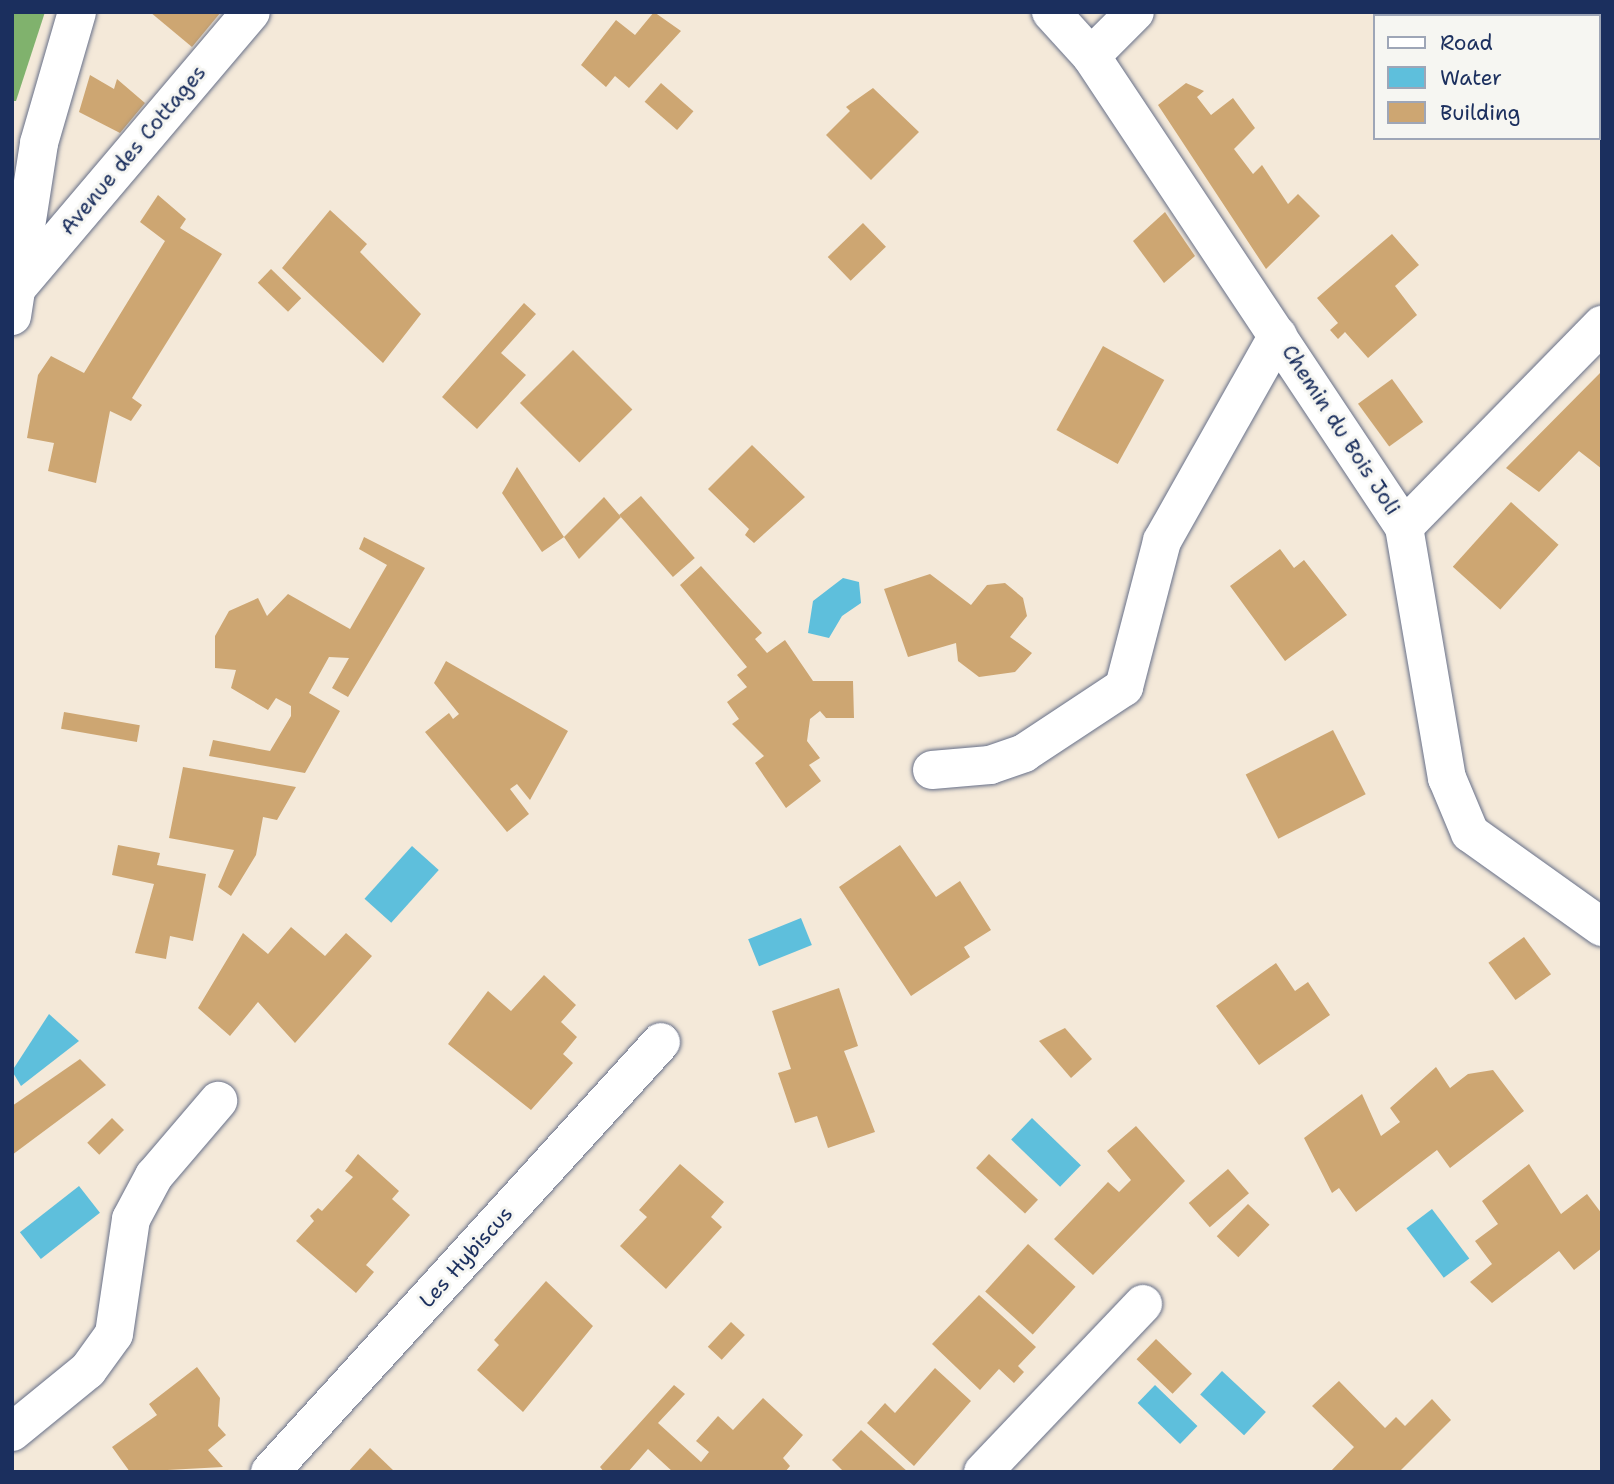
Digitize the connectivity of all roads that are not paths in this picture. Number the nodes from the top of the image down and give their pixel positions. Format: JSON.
{"nodes":[{"id":1,"x":77,"y":12,"type":"edge"},
{"id":2,"x":251,"y":12,"type":"edge"},
{"id":3,"x":1051,"y":12,"type":"edge"},
{"id":4,"x":1135,"y":12,"type":"edge"},
{"id":5,"x":1091,"y":56,"type":"junction"},
{"id":6,"x":14,"y":302,"type":"edge"},
{"id":7,"x":1602,"y":325,"type":"edge"},
{"id":8,"x":1278,"y":335,"type":"junction"},
{"id":9,"x":1404,"y":527,"type":"junction"},
{"id":10,"x":932,"y":769,"type":"dead end"},
{"id":11,"x":1602,"y":927,"type":"edge"},
{"id":12,"x":661,"y":1042,"type":"dead end"},
{"id":13,"x":218,"y":1101,"type":"dead end"},
{"id":14,"x":1143,"y":1304,"type":"dead end"},
{"id":15,"x":12,"y":1432,"type":"edge"},
{"id":16,"x":270,"y":1472,"type":"edge"},
{"id":17,"x":983,"y":1472,"type":"edge"}],
"edges":[{"from":1,"to":6,"type":"street"},
{"from":2,"to":6,"type":"street","name":"Avenue des Cottages"},
{"from":3,"to":5,"type":"street","name":"Chemin du Bois Joli"},
{"from":4,"to":5,"type":"street"},
{"from":5,"to":8,"type":"street","name":"Chemin du Bois Joli"},
{"from":7,"to":9,"type":"street"},
{"from":8,"to":9,"type":"street","name":"Chemin du Bois Joli"},
{"from":8,"to":10,"type":"street"},
{"from":9,"to":11,"type":"street","name":"Chemin du Bois Joli"},
{"from":12,"to":16,"type":"street","name":"Les Hybiscus"},
{"from":13,"to":15,"type":"street"},
{"from":14,"to":17,"type":"street"}]}
